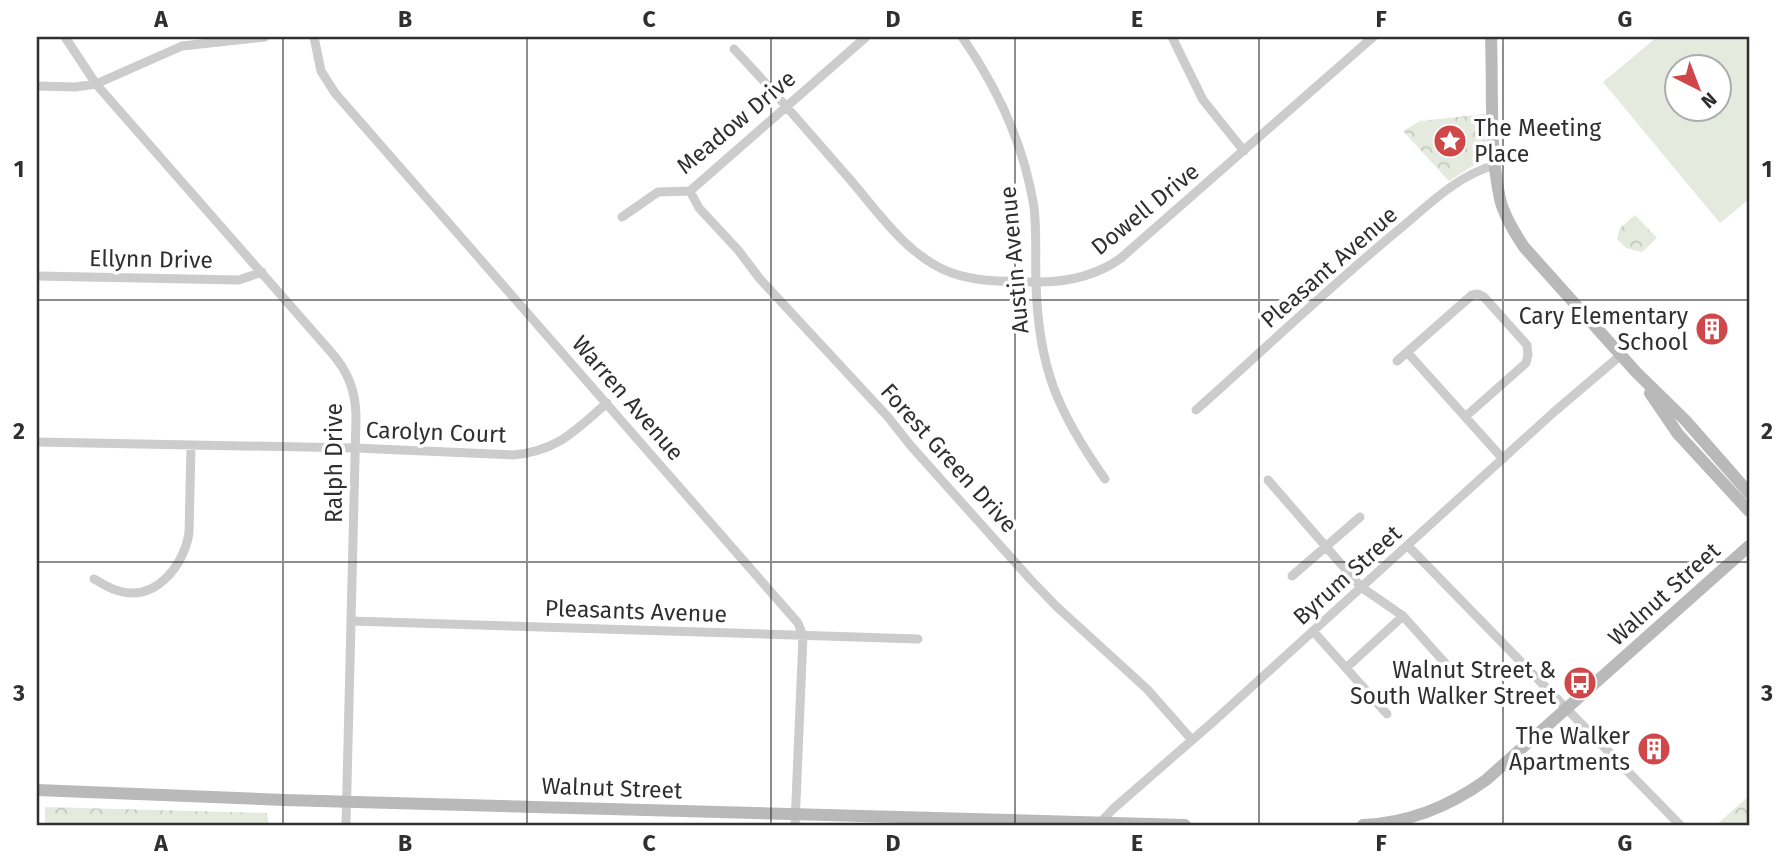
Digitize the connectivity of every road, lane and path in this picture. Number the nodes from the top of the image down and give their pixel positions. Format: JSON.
{"nodes":[{"id":1,"x":65,"y":37,"type":"edge"},
{"id":2,"x":265,"y":37,"type":"edge"},
{"id":3,"x":314,"y":37,"type":"edge"},
{"id":4,"x":866,"y":37,"type":"edge"},
{"id":5,"x":962,"y":37,"type":"edge"},
{"id":6,"x":1172,"y":37,"type":"edge"},
{"id":7,"x":1373,"y":37,"type":"edge"},
{"id":8,"x":1491,"y":37,"type":"edge"},
{"id":9,"x":734,"y":49,"type":"dead end"},
{"id":10,"x":96,"y":84,"type":"junction"},
{"id":11,"x":37,"y":86,"type":"edge"},
{"id":12,"x":786,"y":106,"type":"junction"},
{"id":13,"x":1244,"y":151,"type":"junction"},
{"id":14,"x":1495,"y":164,"type":"junction"},
{"id":15,"x":690,"y":191,"type":"junction"},
{"id":16,"x":622,"y":217,"type":"dead end"},
{"id":17,"x":262,"y":272,"type":"junction"},
{"id":18,"x":37,"y":276,"type":"edge"},
{"id":19,"x":1036,"y":282,"type":"junction"},
{"id":20,"x":1407,"y":352,"type":"junction"},
{"id":21,"x":1621,"y":355,"type":"junction"},
{"id":22,"x":1397,"y":361,"type":"dead end"},
{"id":23,"x":1636,"y":372,"type":"junction"},
{"id":24,"x":607,"y":403,"type":"junction"},
{"id":25,"x":1196,"y":410,"type":"dead end"},
{"id":26,"x":1465,"y":417,"type":"junction"},
{"id":27,"x":37,"y":442,"type":"edge"},
{"id":28,"x":191,"y":447,"type":"junction"},
{"id":29,"x":355,"y":448,"type":"junction"},
{"id":30,"x":1503,"y":459,"type":"junction"},
{"id":31,"x":1105,"y":479,"type":"dead end"},
{"id":32,"x":1268,"y":480,"type":"dead end"},
{"id":33,"x":1749,"y":493,"type":"edge"},
{"id":34,"x":1749,"y":510,"type":"edge"},
{"id":35,"x":1360,"y":517,"type":"dead end"},
{"id":36,"x":1408,"y":546,"type":"junction"},
{"id":37,"x":1749,"y":546,"type":"edge"},
{"id":38,"x":1326,"y":547,"type":"junction"},
{"id":39,"x":1292,"y":576,"type":"dead end"},
{"id":40,"x":94,"y":579,"type":"dead end"},
{"id":41,"x":1361,"y":587,"type":"junction"},
{"id":42,"x":1403,"y":616,"type":"junction"},
{"id":43,"x":352,"y":621,"type":"junction"},
{"id":44,"x":1313,"y":631,"type":"junction"},
{"id":45,"x":803,"y":636,"type":"junction"},
{"id":46,"x":918,"y":639,"type":"dead end"},
{"id":47,"x":1446,"y":663,"type":"dead end"},
{"id":48,"x":1346,"y":668,"type":"junction"},
{"id":49,"x":1566,"y":710,"type":"junction"},
{"id":50,"x":1387,"y":714,"type":"dead end"},
{"id":51,"x":1192,"y":740,"type":"junction"},
{"id":52,"x":37,"y":790,"type":"edge"},
{"id":53,"x":346,"y":801,"type":"junction"},
{"id":54,"x":795,"y":820,"type":"edge"},
{"id":55,"x":1099,"y":824,"type":"edge"},
{"id":56,"x":346,"y":825,"type":"edge"},
{"id":57,"x":1185,"y":825,"type":"edge"},
{"id":58,"x":1363,"y":825,"type":"edge"},
{"id":59,"x":1680,"y":825,"type":"edge"}],
"edges":[{"from":1,"to":10,"type":"street","name":"Ralph Drive"},
{"from":2,"to":10,"type":"street"},
{"from":3,"to":24,"type":"street","name":"Warren Avenue"},
{"from":4,"to":12,"type":"street","name":"Meadow Drive"},
{"from":5,"to":19,"type":"street","name":"Austin Avenue"},
{"from":6,"to":13,"type":"street"},
{"from":7,"to":13,"type":"street","name":"Dowell Drive"},
{"from":8,"to":14,"type":"main road"},
{"from":9,"to":12,"type":"street","name":"Dowell Drive"},
{"from":10,"to":11,"type":"street"},
{"from":10,"to":17,"type":"street","name":"Ralph Drive"},
{"from":12,"to":15,"type":"street","name":"Meadow Drive"},
{"from":12,"to":19,"type":"street","name":"Dowell Drive"},
{"from":13,"to":19,"type":"street","name":"Dowell Drive"},
{"from":14,"to":21,"type":"main road"},
{"from":14,"to":25,"type":"street","name":"Pleasant Avenue"},
{"from":15,"to":16,"type":"street","name":"Meadow Drive"},
{"from":15,"to":51,"type":"street","name":"Forest Green Drive"},
{"from":17,"to":18,"type":"street","name":"Ellynn Drive"},
{"from":17,"to":29,"type":"street","name":"Ralph Drive"},
{"from":19,"to":31,"type":"street","name":"Austin Avenue"},
{"from":20,"to":22,"type":"street"},
{"from":20,"to":26,"type":"street"},
{"from":20,"to":26,"type":"street"},
{"from":21,"to":23,"type":"main road"},
{"from":21,"to":30,"type":"street","name":"Byrum Street"},
{"from":23,"to":33,"type":"main road"},
{"from":23,"to":34,"type":"main road"},
{"from":24,"to":29,"type":"street","name":"Carolyn Court"},
{"from":24,"to":45,"type":"street","name":"Warren Avenue"},
{"from":26,"to":30,"type":"street"},
{"from":27,"to":28,"type":"street","name":"Carolyn Court"},
{"from":28,"to":29,"type":"street","name":"Carolyn Court"},
{"from":28,"to":40,"type":"street"},
{"from":29,"to":43,"type":"street","name":"Ralph Drive"},
{"from":30,"to":36,"type":"street","name":"Byrum Street"},
{"from":32,"to":38,"type":"street"},
{"from":35,"to":38,"type":"street"},
{"from":36,"to":41,"type":"street","name":"Byrum Street"},
{"from":36,"to":49,"type":"street"},
{"from":37,"to":49,"type":"main road","name":"Walnut Street"},
{"from":38,"to":39,"type":"street"},
{"from":38,"to":41,"type":"street"},
{"from":41,"to":42,"type":"street"},
{"from":41,"to":44,"type":"street","name":"Byrum Street"},
{"from":42,"to":47,"type":"street"},
{"from":42,"to":48,"type":"street"},
{"from":43,"to":45,"type":"street","name":"Pleasants Avenue"},
{"from":43,"to":53,"type":"street","name":"Ralph Drive"},
{"from":44,"to":48,"type":"street"},
{"from":44,"to":51,"type":"street","name":"Byrum Street"},
{"from":45,"to":46,"type":"street","name":"Pleasants Avenue"},
{"from":45,"to":54,"type":"street"},
{"from":48,"to":50,"type":"street"},
{"from":49,"to":58,"type":"main road","name":"Walnut Street"},
{"from":49,"to":59,"type":"street"},
{"from":51,"to":55,"type":"street","name":"Byrum Street"},
{"from":52,"to":53,"type":"main road","name":"Walnut Street"},
{"from":53,"to":54,"type":"main road","name":"Walnut Street"},
{"from":53,"to":56,"type":"street","name":"Ralph Drive"},
{"from":54,"to":55,"type":"main road","name":"Walnut Street"},
{"from":55,"to":57,"type":"main road","name":"Walnut Street"}]}
